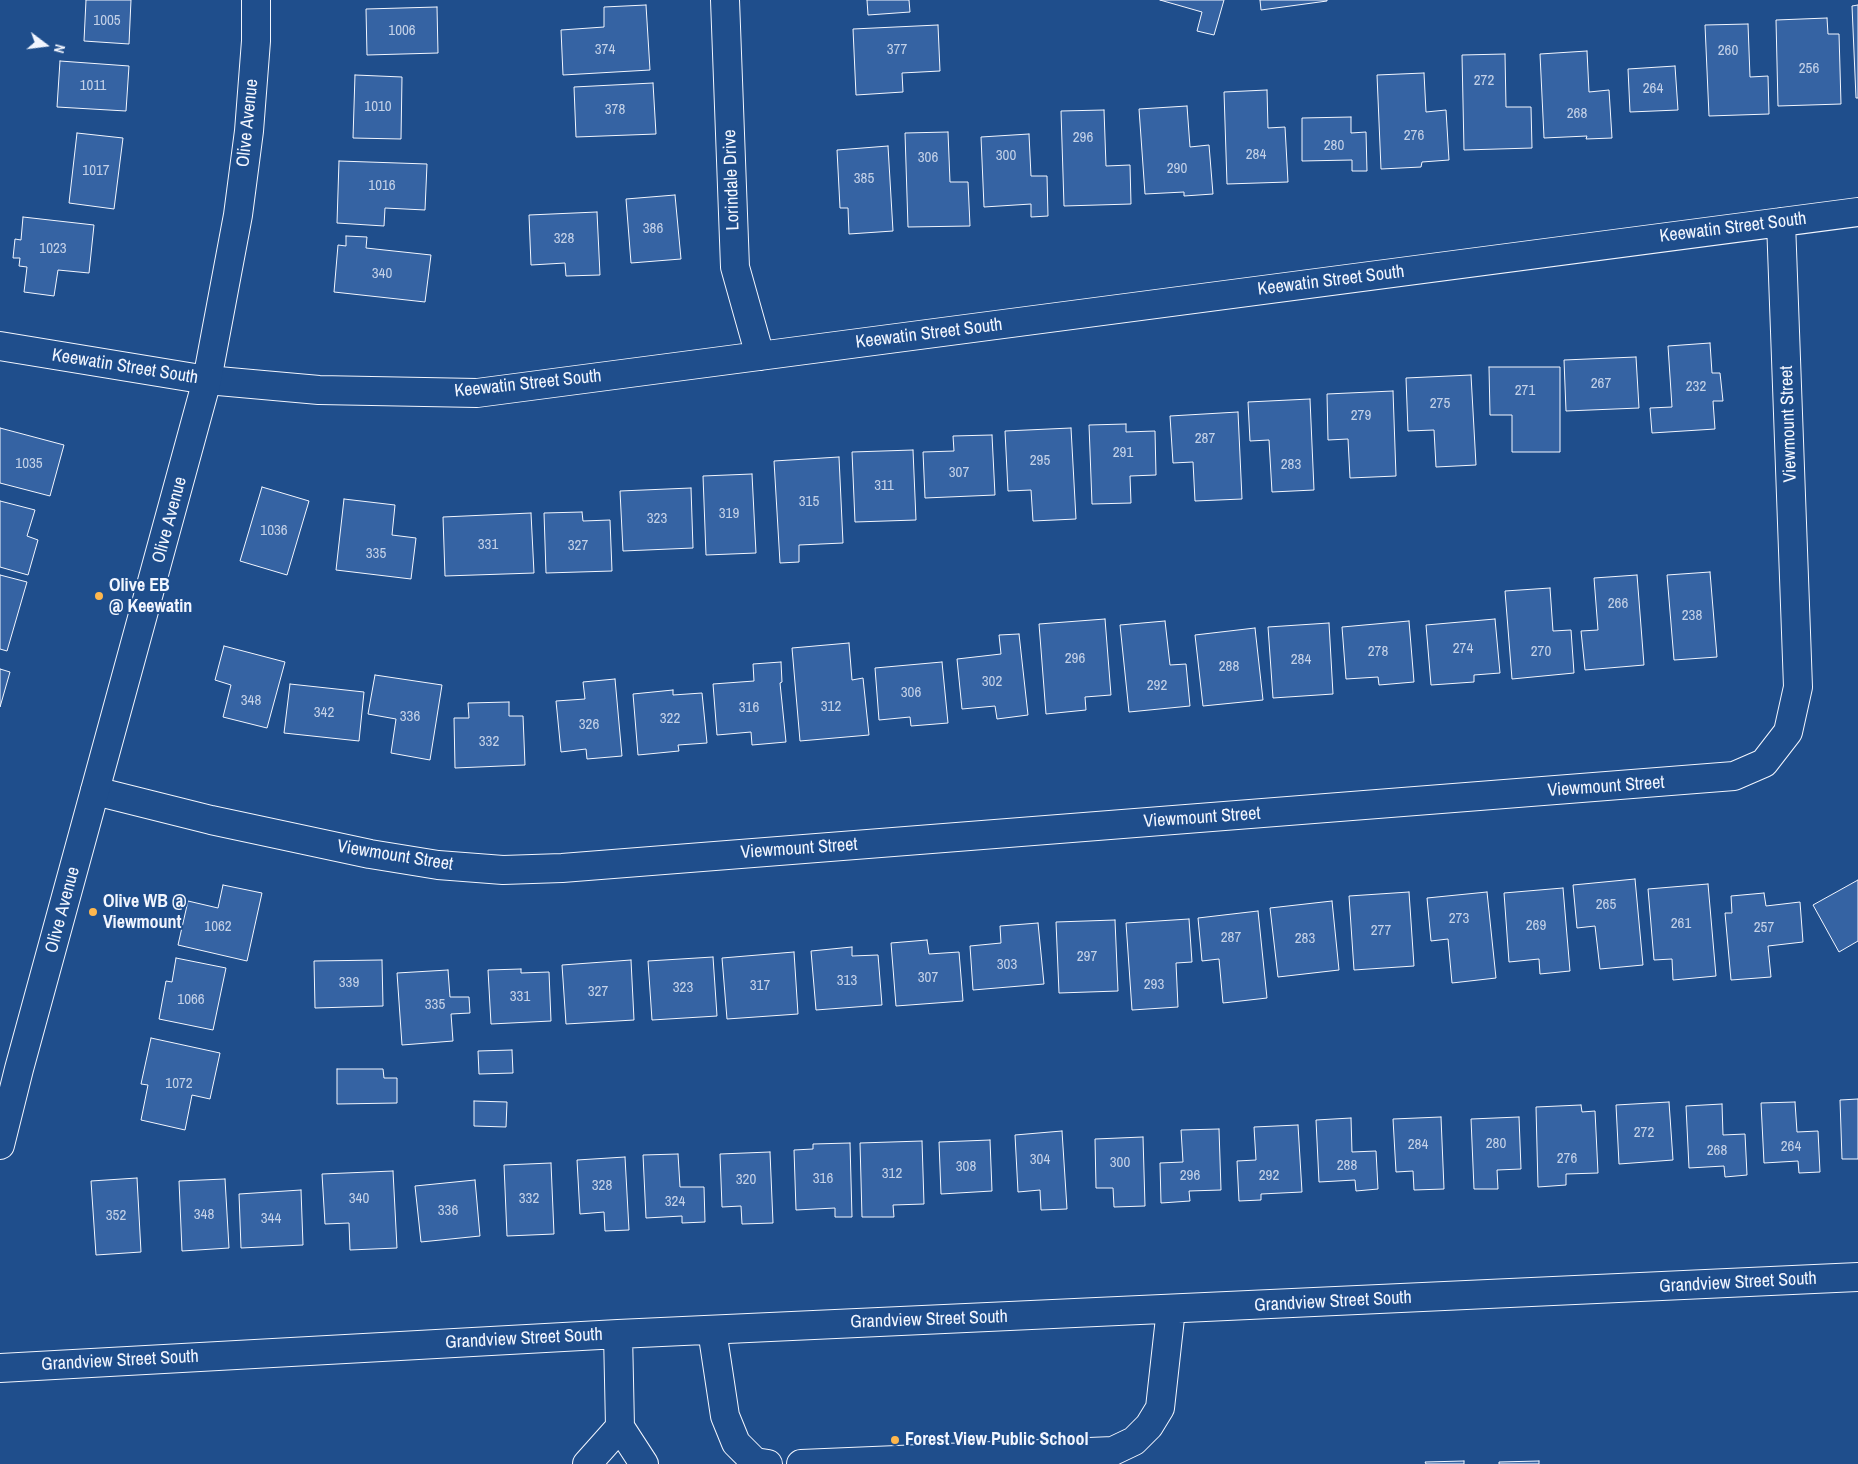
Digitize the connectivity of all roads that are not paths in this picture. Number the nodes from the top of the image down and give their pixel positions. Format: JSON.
{"nodes":[{"id":1,"x":256,"y":0,"type":"edge"},
{"id":2,"x":725,"y":0,"type":"edge"},
{"id":3,"x":1858,"y":212,"type":"edge"},
{"id":4,"x":1781,"y":222,"type":"junction"},
{"id":5,"x":0,"y":346,"type":"edge"},
{"id":6,"x":760,"y":356,"type":"junction"},
{"id":7,"x":207,"y":380,"type":"junction"},
{"id":8,"x":96,"y":791,"type":"junction"},
{"id":9,"x":0,"y":1145,"type":"edge"},
{"id":10,"x":1858,"y":1277,"type":"edge"},
{"id":11,"x":1171,"y":1310,"type":"junction"},
{"id":12,"x":712,"y":1330,"type":"junction"},
{"id":13,"x":618,"y":1334,"type":"junction"},
{"id":14,"x":0,"y":1368,"type":"edge"},
{"id":15,"x":620,"y":1427,"type":"junction"},
{"id":16,"x":587,"y":1464,"type":"edge"},
{"id":17,"x":644,"y":1464,"type":"edge"},
{"id":18,"x":768,"y":1464,"type":"edge"},
{"id":19,"x":802,"y":1464,"type":"edge"}],
"edges":[{"from":1,"to":7,"type":"street","name":"Olive Avenue"},
{"from":2,"to":6,"type":"street","name":"Lorindale Drive"},
{"from":3,"to":4,"type":"street","name":"Keewatin Street South"},
{"from":4,"to":6,"type":"street","name":"Keewatin Street South"},
{"from":4,"to":8,"type":"street","name":"Viewmount Street"},
{"from":5,"to":7,"type":"street","name":"Keewatin Street South"},
{"from":6,"to":7,"type":"street","name":"Keewatin Street South"},
{"from":7,"to":8,"type":"street","name":"Olive Avenue"},
{"from":8,"to":9,"type":"street","name":"Olive Avenue"},
{"from":10,"to":11,"type":"street","name":"Grandview Street South"},
{"from":11,"to":12,"type":"street","name":"Grandview Street South"},
{"from":11,"to":19,"type":"street"},
{"from":12,"to":13,"type":"street","name":"Grandview Street South"},
{"from":12,"to":18,"type":"street"},
{"from":13,"to":14,"type":"street","name":"Grandview Street South"},
{"from":13,"to":15,"type":"street"},
{"from":15,"to":16,"type":"street"},
{"from":15,"to":17,"type":"street"}]}
